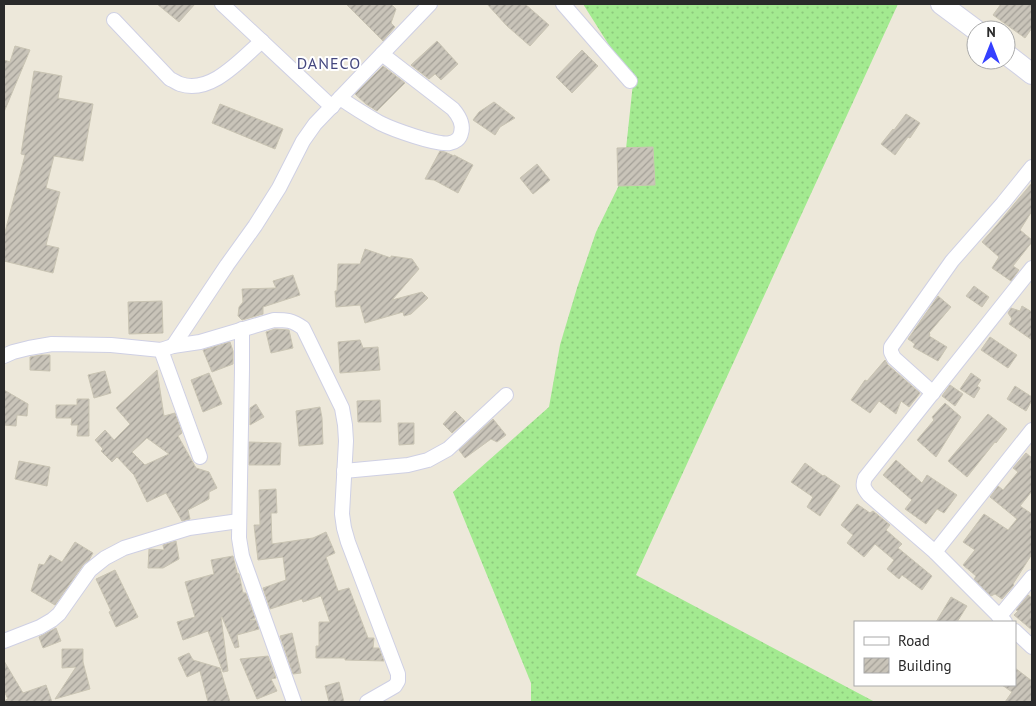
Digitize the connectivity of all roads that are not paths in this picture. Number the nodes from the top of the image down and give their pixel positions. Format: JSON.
{"nodes":[{"id":1,"x":222,"y":4,"type":"edge"},
{"id":2,"x":563,"y":4,"type":"edge"},
{"id":3,"x":941,"y":4,"type":"edge"},
{"id":4,"x":422,"y":6,"type":"edge"},
{"id":5,"x":114,"y":20,"type":"dead end"},
{"id":6,"x":966,"y":23,"type":"edge"},
{"id":7,"x":262,"y":41,"type":"junction"},
{"id":8,"x":382,"y":54,"type":"junction"},
{"id":9,"x":1016,"y":62,"type":"edge"},
{"id":10,"x":1032,"y":74,"type":"edge"},
{"id":11,"x":630,"y":81,"type":"dead end"},
{"id":12,"x":336,"y":102,"type":"junction"},
{"id":13,"x":1032,"y":166,"type":"edge"},
{"id":14,"x":1032,"y":268,"type":"edge"},
{"id":15,"x":242,"y":329,"type":"junction"},
{"id":16,"x":167,"y":348,"type":"junction"},
{"id":17,"x":4,"y":356,"type":"edge"},
{"id":18,"x":934,"y":393,"type":"junction"},
{"id":19,"x":506,"y":396,"type":"dead end"},
{"id":20,"x":1032,"y":430,"type":"edge"},
{"id":21,"x":200,"y":457,"type":"dead end"},
{"id":22,"x":344,"y":471,"type":"junction"},
{"id":23,"x":239,"y":521,"type":"junction"},
{"id":24,"x":935,"y":552,"type":"junction"},
{"id":25,"x":1032,"y":577,"type":"edge"},
{"id":26,"x":1002,"y":620,"type":"edge"},
{"id":27,"x":1016,"y":632,"type":"edge"},
{"id":28,"x":4,"y":641,"type":"edge"},
{"id":29,"x":1032,"y":647,"type":"edge"},
{"id":30,"x":294,"y":702,"type":"edge"},
{"id":31,"x":367,"y":702,"type":"edge"}],
"edges":[{"from":1,"to":7,"type":"street"},
{"from":2,"to":11,"type":"street"},
{"from":3,"to":6,"type":"street"},
{"from":4,"to":8,"type":"street"},
{"from":5,"to":7,"type":"street"},
{"from":7,"to":12,"type":"street"},
{"from":8,"to":12,"type":"street"},
{"from":8,"to":12,"type":"street"},
{"from":9,"to":10,"type":"street"},
{"from":12,"to":16,"type":"street"},
{"from":13,"to":18,"type":"street"},
{"from":14,"to":18,"type":"street"},
{"from":15,"to":16,"type":"street"},
{"from":15,"to":22,"type":"street"},
{"from":15,"to":23,"type":"street"},
{"from":16,"to":17,"type":"street"},
{"from":16,"to":21,"type":"street"},
{"from":18,"to":24,"type":"street"},
{"from":19,"to":22,"type":"street"},
{"from":20,"to":24,"type":"street"},
{"from":22,"to":31,"type":"street"},
{"from":23,"to":28,"type":"street"},
{"from":23,"to":30,"type":"street"},
{"from":24,"to":26,"type":"street"},
{"from":25,"to":26,"type":"street"},
{"from":27,"to":29,"type":"street"}]}
